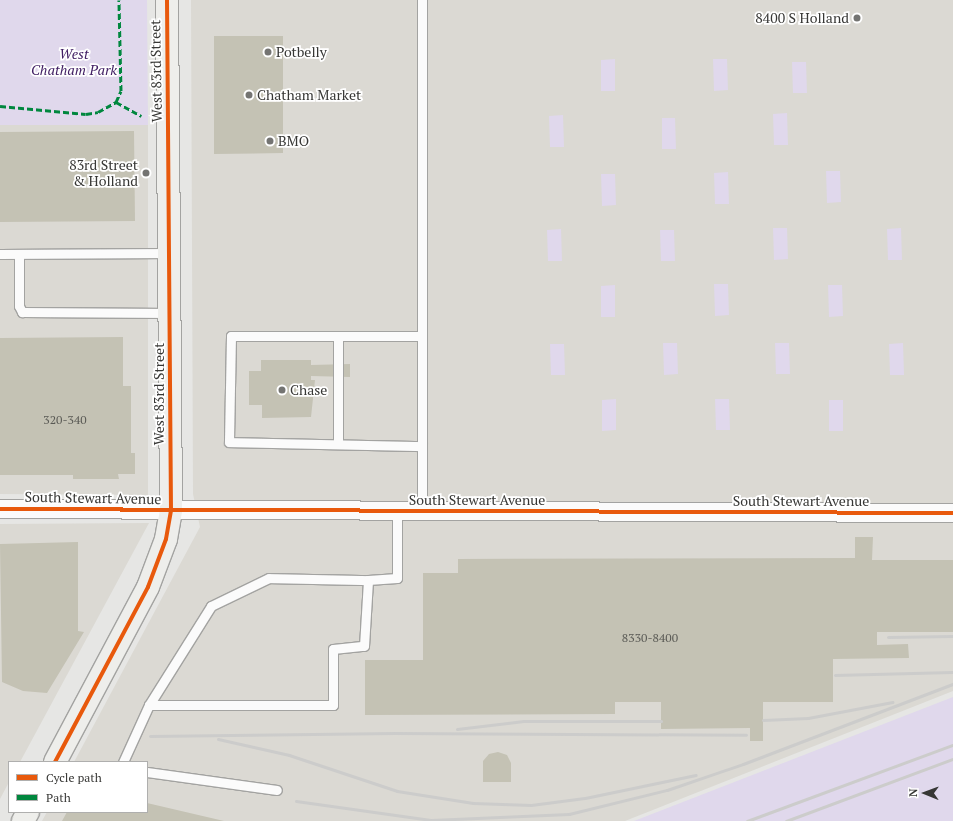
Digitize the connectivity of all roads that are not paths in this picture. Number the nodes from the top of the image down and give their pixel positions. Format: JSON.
{"nodes":[{"id":1,"x":167,"y":0,"type":"edge"},
{"id":2,"x":422,"y":0,"type":"edge"},
{"id":3,"x":169,"y":253,"type":"junction"},
{"id":4,"x":0,"y":254,"type":"edge"},
{"id":5,"x":19,"y":254,"type":"junction"},
{"id":6,"x":169,"y":314,"type":"junction"},
{"id":7,"x":338,"y":336,"type":"junction"},
{"id":8,"x":422,"y":336,"type":"junction"},
{"id":9,"x":338,"y":444,"type":"junction"},
{"id":10,"x":422,"y":446,"type":"junction"},
{"id":11,"x":0,"y":509,"type":"edge"},
{"id":12,"x":171,"y":510,"type":"junction"},
{"id":13,"x":397,"y":511,"type":"junction"},
{"id":14,"x":422,"y":511,"type":"junction"},
{"id":15,"x":953,"y":513,"type":"edge"},
{"id":16,"x":368,"y":580,"type":"junction"},
{"id":17,"x":149,"y":705,"type":"junction"},
{"id":18,"x":56,"y":761,"type":"edge"},
{"id":19,"x":123,"y":761,"type":"edge"},
{"id":20,"x":148,"y":772,"type":"edge"},
{"id":21,"x":277,"y":790,"type":"dead end"}],
"edges":[{"from":1,"to":3,"type":"street","name":"West 83rd Street"},
{"from":2,"to":8,"type":"lane"},
{"from":3,"to":5,"type":"lane"},
{"from":3,"to":6,"type":"street","name":"West 83rd Street"},
{"from":4,"to":5,"type":"lane"},
{"from":5,"to":6,"type":"lane"},
{"from":6,"to":12,"type":"street","name":"West 83rd Street"},
{"from":7,"to":8,"type":"lane"},
{"from":7,"to":9,"type":"lane"},
{"from":7,"to":9,"type":"lane"},
{"from":8,"to":10,"type":"lane"},
{"from":9,"to":10,"type":"lane"},
{"from":10,"to":14,"type":"lane"},
{"from":11,"to":12,"type":"street","name":"South Stewart Avenue"},
{"from":12,"to":13,"type":"street","name":"South Stewart Avenue"},
{"from":12,"to":18,"type":"street","name":"West 83rd Street"},
{"from":13,"to":14,"type":"street","name":"South Stewart Avenue"},
{"from":13,"to":16,"type":"lane"},
{"from":14,"to":15,"type":"street","name":"South Stewart Avenue"},
{"from":16,"to":17,"type":"lane"},
{"from":16,"to":17,"type":"lane"},
{"from":17,"to":19,"type":"lane"},
{"from":20,"to":21,"type":"lane"}]}
